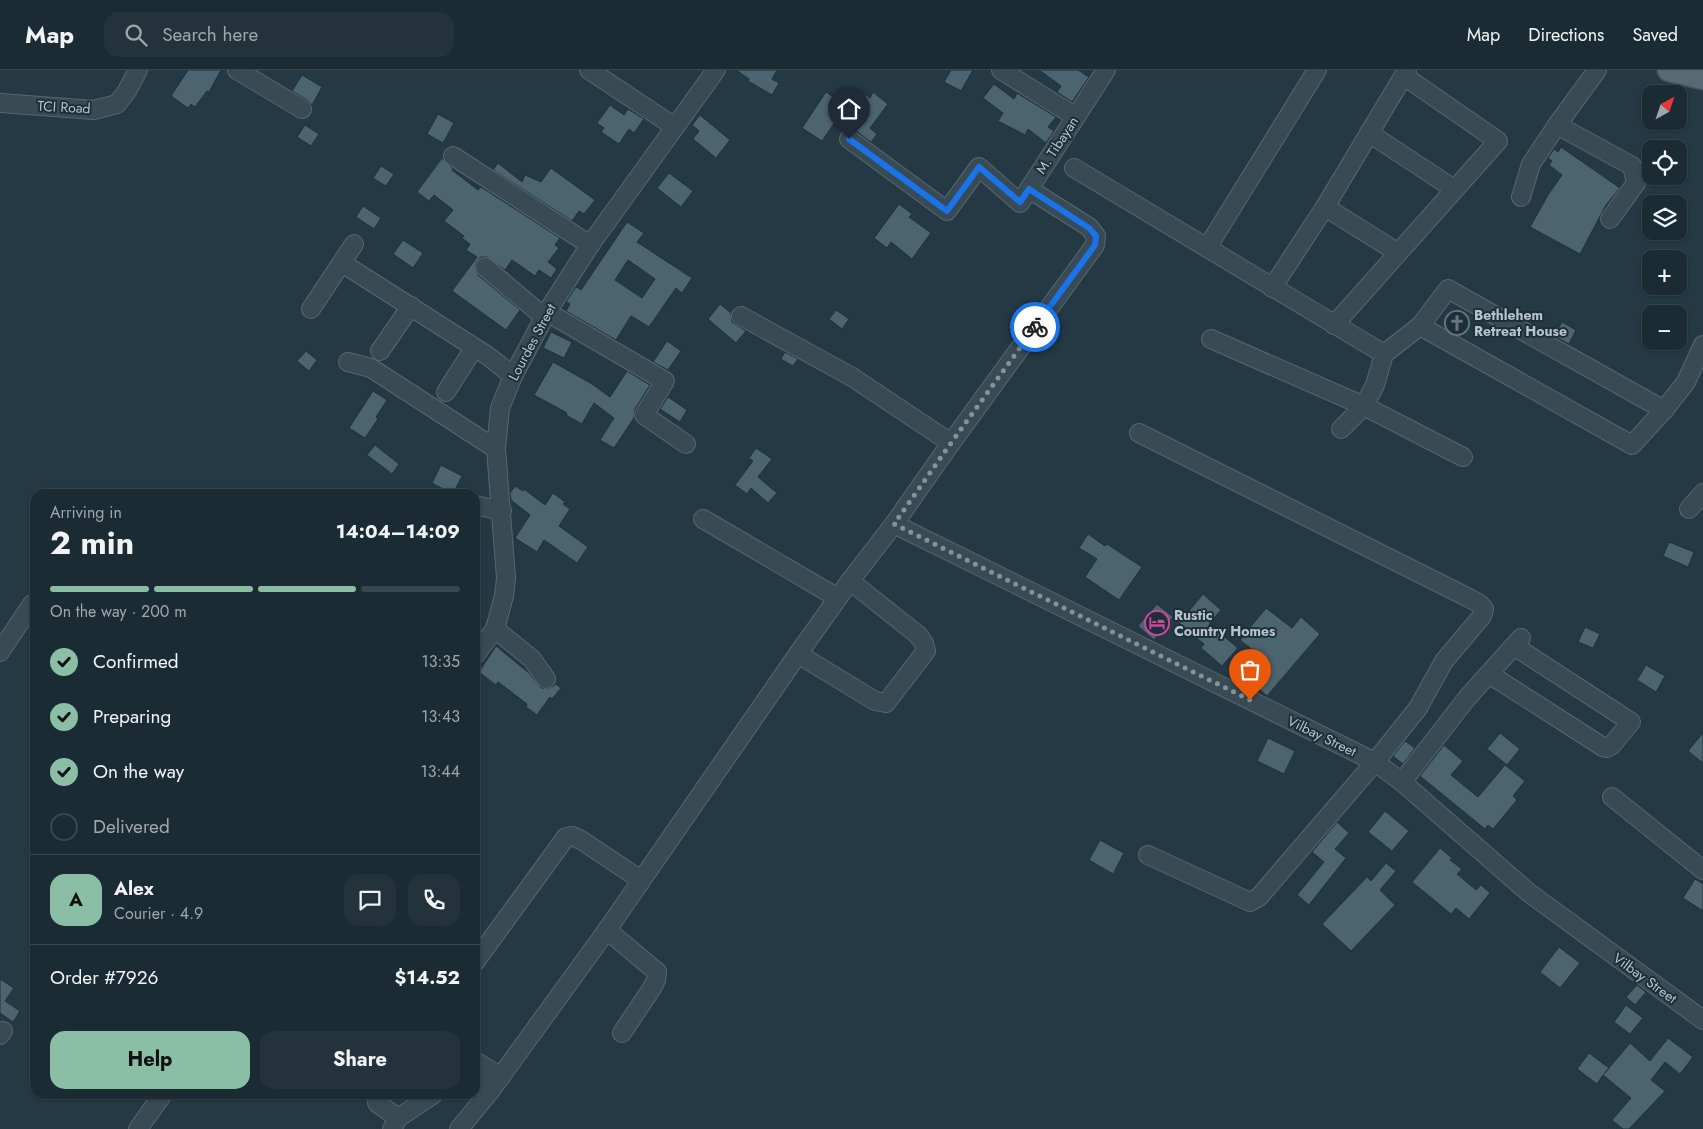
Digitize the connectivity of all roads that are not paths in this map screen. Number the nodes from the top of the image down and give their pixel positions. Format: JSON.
{"nodes":[{"id":1,"x":138,"y":70,"type":"edge"},
{"id":2,"x":237,"y":70,"type":"edge"},
{"id":3,"x":589,"y":70,"type":"edge"},
{"id":4,"x":716,"y":70,"type":"edge"},
{"id":5,"x":1001,"y":70,"type":"edge"},
{"id":6,"x":1106,"y":70,"type":"edge"},
{"id":7,"x":1317,"y":70,"type":"edge"},
{"id":8,"x":1597,"y":70,"type":"edge"},
{"id":9,"x":1669,"y":70,"type":"edge"},
{"id":10,"x":1406,"y":73,"type":"edge"},
{"id":11,"x":1703,"y":78,"type":"edge"},
{"id":12,"x":0,"y":103,"type":"edge"},
{"id":13,"x":302,"y":109,"type":"dead end"},
{"id":14,"x":1076,"y":116,"type":"junction"},
{"id":15,"x":1557,"y":125,"type":"junction"},
{"id":16,"x":675,"y":127,"type":"junction"},
{"id":17,"x":1369,"y":133,"type":"junction"},
{"id":18,"x":849,"y":139,"type":"dead end"},
{"id":19,"x":453,"y":156,"type":"dead end"},
{"id":20,"x":1074,"y":168,"type":"dead end"},
{"id":21,"x":1029,"y":189,"type":"junction"},
{"id":22,"x":1454,"y":189,"type":"junction"},
{"id":23,"x":1521,"y":197,"type":"dead end"},
{"id":24,"x":1325,"y":207,"type":"junction"},
{"id":25,"x":1610,"y":218,"type":"dead end"},
{"id":26,"x":354,"y":244,"type":"dead end"},
{"id":27,"x":590,"y":245,"type":"junction"},
{"id":28,"x":1207,"y":248,"type":"junction"},
{"id":29,"x":1397,"y":252,"type":"junction"},
{"id":30,"x":342,"y":264,"type":"junction"},
{"id":31,"x":484,"y":267,"type":"dead end"},
{"id":32,"x":1272,"y":288,"type":"junction"},
{"id":33,"x":411,"y":306,"type":"junction"},
{"id":34,"x":311,"y":309,"type":"dead end"},
{"id":35,"x":546,"y":315,"type":"junction"},
{"id":36,"x":741,"y":316,"type":"dead end"},
{"id":37,"x":1334,"y":325,"type":"junction"},
{"id":38,"x":1420,"y":326,"type":"junction"},
{"id":39,"x":1211,"y":339,"type":"dead end"},
{"id":40,"x":1703,"y":345,"type":"edge"},
{"id":41,"x":474,"y":348,"type":"junction"},
{"id":42,"x":380,"y":351,"type":"dead end"},
{"id":43,"x":1384,"y":354,"type":"junction"},
{"id":44,"x":348,"y":362,"type":"dead end"},
{"id":45,"x":513,"y":376,"type":"junction"},
{"id":46,"x":446,"y":392,"type":"dead end"},
{"id":47,"x":1364,"y":406,"type":"junction"},
{"id":48,"x":1664,"y":410,"type":"junction"},
{"id":49,"x":1342,"y":429,"type":"dead end"},
{"id":50,"x":1139,"y":433,"type":"dead end"},
{"id":51,"x":951,"y":443,"type":"junction"},
{"id":52,"x":686,"y":444,"type":"dead end"},
{"id":53,"x":496,"y":449,"type":"junction"},
{"id":54,"x":1463,"y":457,"type":"dead end"},
{"id":55,"x":1703,"y":493,"type":"edge"},
{"id":56,"x":480,"y":506,"type":"edge"},
{"id":57,"x":1689,"y":509,"type":"dead end"},
{"id":58,"x":502,"y":511,"type":"junction"},
{"id":59,"x":703,"y":519,"type":"dead end"},
{"id":60,"x":894,"y":524,"type":"junction"},
{"id":61,"x":850,"y":581,"type":"junction"},
{"id":62,"x":838,"y":598,"type":"junction"},
{"id":63,"x":30,"y":606,"type":"edge"},
{"id":64,"x":6,"y":629,"type":"edge"},
{"id":65,"x":495,"y":629,"type":"junction"},
{"id":66,"x":480,"y":648,"type":"edge"},
{"id":67,"x":0,"y":652,"type":"edge"},
{"id":68,"x":798,"y":654,"type":"junction"},
{"id":69,"x":1489,"y":674,"type":"junction"},
{"id":70,"x":546,"y":679,"type":"dead end"},
{"id":71,"x":1375,"y":762,"type":"junction"},
{"id":72,"x":1402,"y":782,"type":"junction"},
{"id":73,"x":1612,"y":797,"type":"dead end"},
{"id":74,"x":1148,"y":854,"type":"dead end"},
{"id":75,"x":1703,"y":870,"type":"edge"},
{"id":76,"x":642,"y":880,"type":"junction"},
{"id":77,"x":606,"y":930,"type":"junction"},
{"id":78,"x":480,"y":955,"type":"edge"},
{"id":79,"x":1703,"y":1020,"type":"edge"},
{"id":80,"x":622,"y":1033,"type":"dead end"},
{"id":81,"x":480,"y":1066,"type":"edge"},
{"id":82,"x":480,"y":1081,"type":"edge"},
{"id":83,"x":496,"y":1083,"type":"junction"},
{"id":84,"x":159,"y":1099,"type":"edge"},
{"id":85,"x":428,"y":1099,"type":"edge"},
{"id":86,"x":376,"y":1103,"type":"dead end"},
{"id":87,"x":395,"y":1124,"type":"edge"},
{"id":88,"x":138,"y":1129,"type":"edge"},
{"id":89,"x":459,"y":1129,"type":"edge"}],
"edges":[{"from":1,"to":12,"type":"street","name":"TCI Road"},
{"from":2,"to":13,"type":"street"},
{"from":3,"to":16,"type":"street"},
{"from":4,"to":16,"type":"street","name":"Lourdes Street"},
{"from":5,"to":14,"type":"street"},
{"from":6,"to":14,"type":"street","name":"M. Tibayan"},
{"from":7,"to":28,"type":"street"},
{"from":8,"to":15,"type":"street"},
{"from":9,"to":11,"type":"main road"},
{"from":10,"to":17,"type":"street"},
{"from":10,"to":22,"type":"street"},
{"from":14,"to":21,"type":"street","name":"M. Tibayan"},
{"from":15,"to":23,"type":"street"},
{"from":15,"to":25,"type":"street"},
{"from":16,"to":27,"type":"street","name":"Lourdes Street"},
{"from":17,"to":22,"type":"street"},
{"from":17,"to":24,"type":"street"},
{"from":18,"to":21,"type":"street","name":"M. Tibayan"},
{"from":19,"to":27,"type":"street"},
{"from":20,"to":28,"type":"street"},
{"from":21,"to":51,"type":"street"},
{"from":22,"to":29,"type":"street"},
{"from":24,"to":29,"type":"street"},
{"from":24,"to":32,"type":"street"},
{"from":26,"to":30,"type":"street"},
{"from":27,"to":35,"type":"street","name":"Lourdes Street"},
{"from":28,"to":32,"type":"street"},
{"from":29,"to":37,"type":"street"},
{"from":30,"to":33,"type":"street"},
{"from":30,"to":34,"type":"street"},
{"from":31,"to":35,"type":"street"},
{"from":32,"to":37,"type":"street"},
{"from":33,"to":41,"type":"street"},
{"from":33,"to":42,"type":"street"},
{"from":35,"to":45,"type":"street","name":"Lourdes Street"},
{"from":35,"to":52,"type":"street"},
{"from":36,"to":51,"type":"street"},
{"from":37,"to":43,"type":"street"},
{"from":38,"to":43,"type":"street"},
{"from":38,"to":48,"type":"street"},
{"from":38,"to":48,"type":"street"},
{"from":39,"to":47,"type":"street"},
{"from":40,"to":48,"type":"street"},
{"from":41,"to":45,"type":"street"},
{"from":41,"to":46,"type":"street"},
{"from":43,"to":47,"type":"street"},
{"from":44,"to":53,"type":"street"},
{"from":45,"to":53,"type":"street","name":"Lourdes Street"},
{"from":47,"to":49,"type":"street"},
{"from":47,"to":54,"type":"street"},
{"from":50,"to":71,"type":"street"},
{"from":51,"to":60,"type":"street"},
{"from":53,"to":58,"type":"street","name":"Lourdes Street"},
{"from":55,"to":57,"type":"street"},
{"from":56,"to":58,"type":"street"},
{"from":58,"to":65,"type":"street","name":"Lourdes Street"},
{"from":59,"to":62,"type":"street"},
{"from":60,"to":61,"type":"street"},
{"from":60,"to":71,"type":"street","name":"Vilbay Street"},
{"from":61,"to":62,"type":"street"},
{"from":61,"to":68,"type":"street"},
{"from":62,"to":68,"type":"street"},
{"from":63,"to":64,"type":"street"},
{"from":64,"to":67,"type":"street"},
{"from":65,"to":66,"type":"street","name":"Lourdes Street"},
{"from":65,"to":70,"type":"street"},
{"from":68,"to":76,"type":"street"},
{"from":69,"to":69,"type":"street"},
{"from":69,"to":72,"type":"street"},
{"from":71,"to":72,"type":"street","name":"Vilbay Street"},
{"from":71,"to":74,"type":"street"},
{"from":72,"to":79,"type":"street","name":"Vilbay Street"},
{"from":73,"to":75,"type":"street"},
{"from":76,"to":77,"type":"street"},
{"from":76,"to":78,"type":"street"},
{"from":77,"to":80,"type":"street"},
{"from":77,"to":83,"type":"street"},
{"from":81,"to":83,"type":"street"},
{"from":82,"to":83,"type":"street"},
{"from":83,"to":89,"type":"street"},
{"from":84,"to":88,"type":"street"},
{"from":85,"to":87,"type":"street"},
{"from":86,"to":87,"type":"street"}]}
